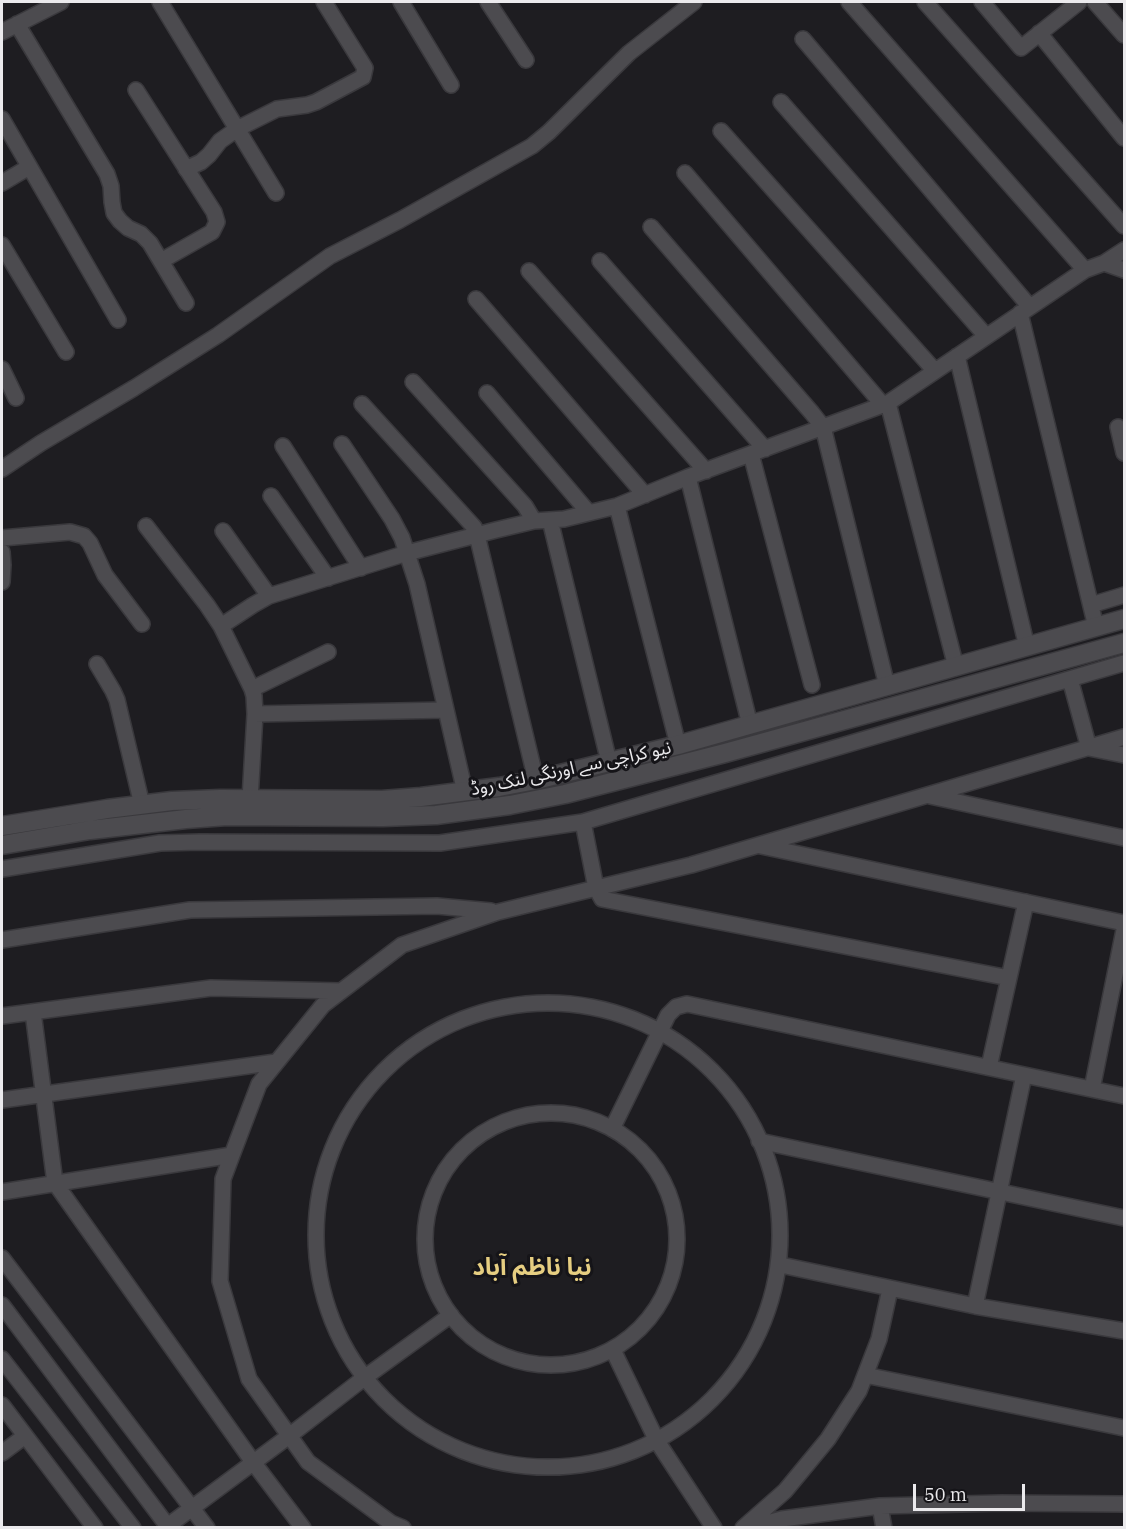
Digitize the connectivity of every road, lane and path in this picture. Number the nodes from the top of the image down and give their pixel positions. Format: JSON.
{"nodes":[{"id":1,"x":61,"y":2,"type":"edge"},
{"id":2,"x":160,"y":2,"type":"edge"},
{"id":3,"x":324,"y":2,"type":"edge"},
{"id":4,"x":401,"y":2,"type":"edge"},
{"id":5,"x":488,"y":2,"type":"edge"},
{"id":6,"x":694,"y":2,"type":"edge"},
{"id":7,"x":849,"y":2,"type":"edge"},
{"id":8,"x":925,"y":2,"type":"edge"},
{"id":9,"x":982,"y":2,"type":"edge"},
{"id":10,"x":1079,"y":2,"type":"edge"},
{"id":11,"x":1095,"y":2,"type":"edge"},
{"id":12,"x":17,"y":24,"type":"junction"},
{"id":13,"x":2,"y":32,"type":"edge"},
{"id":14,"x":1039,"y":33,"type":"junction"},
{"id":15,"x":1125,"y":35,"type":"edge"},
{"id":16,"x":803,"y":39,"type":"dead end"},
{"id":17,"x":526,"y":60,"type":"dead end"},
{"id":18,"x":451,"y":85,"type":"dead end"},
{"id":19,"x":136,"y":90,"type":"dead end"},
{"id":20,"x":781,"y":102,"type":"dead end"},
{"id":21,"x":2,"y":119,"type":"edge"},
{"id":22,"x":237,"y":129,"type":"junction"},
{"id":23,"x":721,"y":130,"type":"dead end"},
{"id":24,"x":1125,"y":138,"type":"edge"},
{"id":25,"x":29,"y":167,"type":"junction"},
{"id":26,"x":186,"y":169,"type":"junction"},
{"id":27,"x":685,"y":173,"type":"dead end"},
{"id":28,"x":2,"y":183,"type":"edge"},
{"id":29,"x":276,"y":193,"type":"dead end"},
{"id":30,"x":1125,"y":226,"type":"edge"},
{"id":31,"x":651,"y":227,"type":"dead end"},
{"id":32,"x":2,"y":245,"type":"edge"},
{"id":33,"x":1125,"y":250,"type":"edge"},
{"id":34,"x":161,"y":261,"type":"junction"},
{"id":35,"x":600,"y":261,"type":"dead end"},
{"id":36,"x":1104,"y":263,"type":"junction"},
{"id":37,"x":1084,"y":270,"type":"junction"},
{"id":38,"x":1125,"y":270,"type":"edge"},
{"id":39,"x":529,"y":271,"type":"dead end"},
{"id":40,"x":476,"y":299,"type":"dead end"},
{"id":41,"x":186,"y":303,"type":"dead end"},
{"id":42,"x":1025,"y":310,"type":"junction"},
{"id":43,"x":118,"y":320,"type":"dead end"},
{"id":44,"x":986,"y":336,"type":"junction"},
{"id":45,"x":66,"y":352,"type":"dead end"},
{"id":46,"x":957,"y":356,"type":"junction"},
{"id":47,"x":2,"y":369,"type":"edge"},
{"id":48,"x":935,"y":371,"type":"junction"},
{"id":49,"x":413,"y":382,"type":"dead end"},
{"id":50,"x":487,"y":393,"type":"dead end"},
{"id":51,"x":16,"y":398,"type":"dead end"},
{"id":52,"x":362,"y":404,"type":"dead end"},
{"id":53,"x":886,"y":404,"type":"junction"},
{"id":54,"x":823,"y":427,"type":"junction"},
{"id":55,"x":1118,"y":427,"type":"dead end"},
{"id":56,"x":342,"y":444,"type":"dead end"},
{"id":57,"x":283,"y":446,"type":"dead end"},
{"id":58,"x":765,"y":449,"type":"junction"},
{"id":59,"x":1125,"y":453,"type":"edge"},
{"id":60,"x":751,"y":454,"type":"junction"},
{"id":61,"x":2,"y":469,"type":"edge"},
{"id":62,"x":706,"y":471,"type":"junction"},
{"id":63,"x":688,"y":477,"type":"junction"},
{"id":64,"x":645,"y":495,"type":"junction"},
{"id":65,"x":271,"y":496,"type":"dead end"},
{"id":66,"x":617,"y":506,"type":"junction"},
{"id":67,"x":589,"y":513,"type":"junction"},
{"id":68,"x":550,"y":520,"type":"junction"},
{"id":69,"x":534,"y":521,"type":"junction"},
{"id":70,"x":146,"y":526,"type":"dead end"},
{"id":71,"x":223,"y":531,"type":"dead end"},
{"id":72,"x":477,"y":535,"type":"junction"},
{"id":73,"x":2,"y":538,"type":"edge"},
{"id":74,"x":2,"y":552,"type":"edge"},
{"id":75,"x":407,"y":553,"type":"junction"},
{"id":76,"x":361,"y":568,"type":"junction"},
{"id":77,"x":328,"y":578,"type":"junction"},
{"id":78,"x":2,"y":582,"type":"edge"},
{"id":79,"x":1125,"y":595,"type":"edge"},
{"id":80,"x":269,"y":596,"type":"junction"},
{"id":81,"x":1091,"y":604,"type":"junction"},
{"id":82,"x":1125,"y":619,"type":"edge"},
{"id":83,"x":142,"y":624,"type":"dead end"},
{"id":84,"x":221,"y":626,"type":"junction"},
{"id":85,"x":1096,"y":627,"type":"junction"},
{"id":86,"x":1125,"y":643,"type":"edge"},
{"id":87,"x":1027,"y":647,"type":"junction"},
{"id":88,"x":328,"y":652,"type":"dead end"},
{"id":89,"x":1125,"y":663,"type":"edge"},
{"id":90,"x":97,"y":664,"type":"dead end"},
{"id":91,"x":956,"y":667,"type":"junction"},
{"id":92,"x":1070,"y":679,"type":"junction"},
{"id":93,"x":812,"y":685,"type":"dead end"},
{"id":94,"x":887,"y":686,"type":"junction"},
{"id":95,"x":252,"y":689,"type":"junction"},
{"id":96,"x":867,"y":692,"type":"junction"},
{"id":97,"x":446,"y":710,"type":"junction"},
{"id":98,"x":873,"y":712,"type":"junction"},
{"id":99,"x":255,"y":714,"type":"junction"},
{"id":100,"x":750,"y":725,"type":"junction"},
{"id":101,"x":1125,"y":737,"type":"edge"},
{"id":102,"x":678,"y":745,"type":"junction"},
{"id":103,"x":1089,"y":748,"type":"junction"},
{"id":104,"x":1125,"y":755,"type":"edge"},
{"id":105,"x":609,"y":762,"type":"junction"},
{"id":106,"x":560,"y":774,"type":"junction"},
{"id":107,"x":536,"y":780,"type":"junction"},
{"id":108,"x":465,"y":792,"type":"junction"},
{"id":109,"x":565,"y":794,"type":"junction"},
{"id":110,"x":927,"y":796,"type":"junction"},
{"id":111,"x":250,"y":799,"type":"junction"},
{"id":112,"x":142,"y":805,"type":"junction"},
{"id":113,"x":583,"y":822,"type":"junction"},
{"id":114,"x":2,"y":826,"type":"edge"},
{"id":115,"x":1125,"y":838,"type":"edge"},
{"id":116,"x":2,"y":845,"type":"edge"},
{"id":117,"x":758,"y":845,"type":"junction"},
{"id":118,"x":2,"y":869,"type":"edge"},
{"id":119,"x":596,"y":888,"type":"junction"},
{"id":120,"x":1026,"y":902,"type":"junction"},
{"id":121,"x":498,"y":912,"type":"junction"},
{"id":122,"x":1125,"y":923,"type":"edge"},
{"id":123,"x":1125,"y":930,"type":"edge"},
{"id":124,"x":2,"y":940,"type":"edge"},
{"id":125,"x":1009,"y":978,"type":"junction"},
{"id":126,"x":341,"y":991,"type":"junction"},
{"id":127,"x":1117,"y":1001,"type":"edge"},
{"id":128,"x":33,"y":1012,"type":"junction"},
{"id":129,"x":2,"y":1016,"type":"edge"},
{"id":130,"x":660,"y":1033,"type":"junction"},
{"id":131,"x":276,"y":1062,"type":"junction"},
{"id":132,"x":989,"y":1067,"type":"junction"},
{"id":133,"x":1024,"y":1075,"type":"junction"},
{"id":134,"x":1092,"y":1089,"type":"junction"},
{"id":135,"x":44,"y":1094,"type":"junction"},
{"id":136,"x":1125,"y":1096,"type":"edge"},
{"id":137,"x":2,"y":1100,"type":"edge"},
{"id":138,"x":612,"y":1129,"type":"junction"},
{"id":139,"x":759,"y":1141,"type":"junction"},
{"id":140,"x":232,"y":1155,"type":"junction"},
{"id":141,"x":55,"y":1183,"type":"junction"},
{"id":142,"x":2,"y":1191,"type":"edge"},
{"id":143,"x":999,"y":1191,"type":"junction"},
{"id":144,"x":1125,"y":1218,"type":"edge"},
{"id":145,"x":2,"y":1258,"type":"edge"},
{"id":146,"x":781,"y":1265,"type":"junction"},
{"id":147,"x":890,"y":1288,"type":"junction"},
{"id":148,"x":2,"y":1305,"type":"edge"},
{"id":149,"x":975,"y":1306,"type":"junction"},
{"id":150,"x":451,"y":1315,"type":"junction"},
{"id":151,"x":1125,"y":1331,"type":"edge"},
{"id":152,"x":613,"y":1350,"type":"junction"},
{"id":153,"x":2,"y":1359,"type":"edge"},
{"id":154,"x":865,"y":1375,"type":"junction"},
{"id":155,"x":364,"y":1378,"type":"junction"},
{"id":156,"x":2,"y":1405,"type":"edge"},
{"id":157,"x":1125,"y":1428,"type":"edge"},
{"id":158,"x":25,"y":1436,"type":"junction"},
{"id":159,"x":289,"y":1436,"type":"junction"},
{"id":160,"x":657,"y":1441,"type":"junction"},
{"id":161,"x":2,"y":1453,"type":"edge"},
{"id":162,"x":253,"y":1462,"type":"junction"},
{"id":163,"x":1125,"y":1504,"type":"edge"},
{"id":164,"x":880,"y":1506,"type":"junction"},
{"id":165,"x":192,"y":1508,"type":"junction"},
{"id":166,"x":95,"y":1527,"type":"edge"},
{"id":167,"x":133,"y":1527,"type":"edge"},
{"id":168,"x":167,"y":1527,"type":"edge"},
{"id":169,"x":207,"y":1527,"type":"edge"},
{"id":170,"x":303,"y":1527,"type":"edge"},
{"id":171,"x":403,"y":1527,"type":"edge"},
{"id":172,"x":714,"y":1527,"type":"edge"},
{"id":173,"x":743,"y":1527,"type":"edge"},
{"id":174,"x":749,"y":1527,"type":"edge"},
{"id":175,"x":884,"y":1527,"type":"edge"}],
"edges":[{"from":1,"to":12,"type":"street"},
{"from":2,"to":22,"type":"street"},
{"from":3,"to":22,"type":"street"},
{"from":4,"to":18,"type":"street"},
{"from":5,"to":17,"type":"street"},
{"from":6,"to":61,"type":"street"},
{"from":7,"to":37,"type":"street"},
{"from":8,"to":30,"type":"street"},
{"from":9,"to":14,"type":"street"},
{"from":10,"to":14,"type":"street"},
{"from":11,"to":15,"type":"street"},
{"from":12,"to":13,"type":"street"},
{"from":12,"to":34,"type":"street"},
{"from":14,"to":24,"type":"street"},
{"from":16,"to":42,"type":"street"},
{"from":19,"to":26,"type":"street"},
{"from":20,"to":44,"type":"street"},
{"from":21,"to":25,"type":"street"},
{"from":22,"to":26,"type":"street"},
{"from":22,"to":29,"type":"street"},
{"from":23,"to":48,"type":"street"},
{"from":25,"to":28,"type":"street"},
{"from":25,"to":43,"type":"street"},
{"from":26,"to":34,"type":"street"},
{"from":27,"to":53,"type":"street"},
{"from":31,"to":54,"type":"street"},
{"from":32,"to":45,"type":"street"},
{"from":33,"to":36,"type":"street"},
{"from":34,"to":41,"type":"street"},
{"from":35,"to":58,"type":"street"},
{"from":36,"to":37,"type":"street"},
{"from":36,"to":38,"type":"street"},
{"from":37,"to":42,"type":"street"},
{"from":39,"to":62,"type":"street"},
{"from":40,"to":64,"type":"street"},
{"from":42,"to":44,"type":"street"},
{"from":42,"to":81,"type":"street"},
{"from":44,"to":46,"type":"street"},
{"from":46,"to":48,"type":"street"},
{"from":46,"to":87,"type":"street"},
{"from":47,"to":51,"type":"street"},
{"from":48,"to":53,"type":"street"},
{"from":49,"to":69,"type":"street"},
{"from":50,"to":67,"type":"street"},
{"from":52,"to":72,"type":"street"},
{"from":53,"to":54,"type":"street"},
{"from":53,"to":91,"type":"street"},
{"from":54,"to":58,"type":"street"},
{"from":54,"to":94,"type":"street"},
{"from":55,"to":59,"type":"street"},
{"from":56,"to":75,"type":"street"},
{"from":57,"to":76,"type":"street"},
{"from":58,"to":60,"type":"street"},
{"from":60,"to":62,"type":"street"},
{"from":60,"to":93,"type":"street"},
{"from":62,"to":63,"type":"street"},
{"from":63,"to":64,"type":"street"},
{"from":63,"to":100,"type":"street"},
{"from":64,"to":66,"type":"street"},
{"from":65,"to":77,"type":"street"},
{"from":66,"to":67,"type":"street"},
{"from":66,"to":102,"type":"street"},
{"from":67,"to":68,"type":"street"},
{"from":68,"to":69,"type":"street"},
{"from":68,"to":105,"type":"street"},
{"from":69,"to":72,"type":"street"},
{"from":70,"to":84,"type":"street"},
{"from":71,"to":80,"type":"street"},
{"from":72,"to":75,"type":"street"},
{"from":72,"to":107,"type":"street"},
{"from":73,"to":83,"type":"street"},
{"from":74,"to":78,"type":"street"},
{"from":75,"to":76,"type":"street"},
{"from":75,"to":97,"type":"street"},
{"from":76,"to":77,"type":"street"},
{"from":77,"to":80,"type":"street"},
{"from":79,"to":81,"type":"street"},
{"from":80,"to":84,"type":"street"},
{"from":81,"to":85,"type":"street"},
{"from":82,"to":85,"type":"street","name":"نیو کراچی سے اورنگی لنک روڈ"},
{"from":84,"to":95,"type":"street"},
{"from":85,"to":87,"type":"street","name":"نیو کراچی سے اورنگی لنک روڈ"},
{"from":86,"to":98,"type":"street","name":"نیو کراچی سے اورنگی لنک روڈ"},
{"from":87,"to":91,"type":"street","name":"نیو کراچی سے اورنگی لنک روڈ"},
{"from":88,"to":95,"type":"street"},
{"from":89,"to":92,"type":"street"},
{"from":90,"to":112,"type":"street"},
{"from":91,"to":94,"type":"street","name":"نیو کراچی سے اورنگی لنک روڈ"},
{"from":92,"to":103,"type":"street"},
{"from":92,"to":113,"type":"street"},
{"from":94,"to":96,"type":"street","name":"نیو کراچی سے اورنگی لنک روڈ"},
{"from":95,"to":99,"type":"street"},
{"from":96,"to":98,"type":"street"},
{"from":96,"to":100,"type":"street","name":"نیو کراچی سے اورنگی لنک روڈ"},
{"from":97,"to":99,"type":"street"},
{"from":97,"to":108,"type":"street"},
{"from":98,"to":109,"type":"street","name":"نیو کراچی سے اورنگی لنک روڈ"},
{"from":99,"to":111,"type":"street"},
{"from":100,"to":102,"type":"street","name":"نیو کراچی سے اورنگی لنک روڈ"},
{"from":101,"to":103,"type":"street"},
{"from":102,"to":105,"type":"street","name":"نیو کراچی سے اورنگی لنک روڈ"},
{"from":103,"to":104,"type":"street"},
{"from":103,"to":110,"type":"street"},
{"from":105,"to":106,"type":"street","name":"نیو کراچی سے اورنگی لنک روڈ"},
{"from":106,"to":107,"type":"street","name":"نیو کراچی سے اورنگی لنک روڈ"},
{"from":106,"to":109,"type":"street"},
{"from":107,"to":108,"type":"street","name":"نیو کراچی سے اورنگی لنک روڈ"},
{"from":108,"to":111,"type":"street","name":"نیو کراچی سے اورنگی لنک روڈ"},
{"from":109,"to":116,"type":"street","name":"نیو کراچی سے اورنگی لنک روڈ"},
{"from":110,"to":115,"type":"street"},
{"from":110,"to":117,"type":"street"},
{"from":111,"to":112,"type":"street","name":"نیو کراچی سے اورنگی لنک روڈ"},
{"from":112,"to":114,"type":"street","name":"نیو کراچی سے اورنگی لنک روڈ"},
{"from":113,"to":118,"type":"street"},
{"from":113,"to":119,"type":"street"},
{"from":117,"to":119,"type":"street"},
{"from":117,"to":120,"type":"street"},
{"from":119,"to":121,"type":"street"},
{"from":119,"to":125,"type":"street"},
{"from":120,"to":122,"type":"street"},
{"from":120,"to":125,"type":"street"},
{"from":121,"to":124,"type":"street"},
{"from":121,"to":126,"type":"street"},
{"from":123,"to":127,"type":"street"},
{"from":125,"to":132,"type":"street"},
{"from":126,"to":128,"type":"street"},
{"from":126,"to":131,"type":"street"},
{"from":127,"to":134,"type":"street"},
{"from":128,"to":129,"type":"street"},
{"from":128,"to":135,"type":"street"},
{"from":130,"to":132,"type":"street"},
{"from":130,"to":138,"type":"street"},
{"from":130,"to":139,"type":"street"},
{"from":130,"to":155,"type":"street"},
{"from":131,"to":135,"type":"street"},
{"from":131,"to":140,"type":"street"},
{"from":132,"to":133,"type":"street"},
{"from":133,"to":134,"type":"street"},
{"from":133,"to":143,"type":"street"},
{"from":134,"to":136,"type":"street"},
{"from":135,"to":137,"type":"street"},
{"from":135,"to":141,"type":"street"},
{"from":138,"to":150,"type":"street"},
{"from":138,"to":152,"type":"street"},
{"from":139,"to":143,"type":"street"},
{"from":139,"to":146,"type":"street"},
{"from":140,"to":141,"type":"street"},
{"from":140,"to":159,"type":"street"},
{"from":141,"to":142,"type":"street"},
{"from":141,"to":162,"type":"street"},
{"from":143,"to":144,"type":"street"},
{"from":143,"to":149,"type":"street"},
{"from":145,"to":165,"type":"street"},
{"from":146,"to":147,"type":"street"},
{"from":146,"to":160,"type":"street"},
{"from":147,"to":149,"type":"street"},
{"from":147,"to":154,"type":"street"},
{"from":148,"to":168,"type":"street"},
{"from":149,"to":151,"type":"street"},
{"from":150,"to":152,"type":"street"},
{"from":150,"to":155,"type":"street"},
{"from":152,"to":160,"type":"street"},
{"from":153,"to":167,"type":"street"},
{"from":154,"to":157,"type":"street"},
{"from":154,"to":173,"type":"street"},
{"from":155,"to":159,"type":"street"},
{"from":155,"to":160,"type":"street"},
{"from":156,"to":158,"type":"street"},
{"from":158,"to":161,"type":"street"},
{"from":158,"to":166,"type":"street"},
{"from":159,"to":162,"type":"street"},
{"from":159,"to":171,"type":"street"},
{"from":160,"to":172,"type":"street"},
{"from":162,"to":165,"type":"street"},
{"from":162,"to":170,"type":"street"},
{"from":163,"to":164,"type":"street"},
{"from":164,"to":174,"type":"street"},
{"from":164,"to":175,"type":"street"},
{"from":165,"to":168,"type":"street"},
{"from":165,"to":169,"type":"street"}]}
